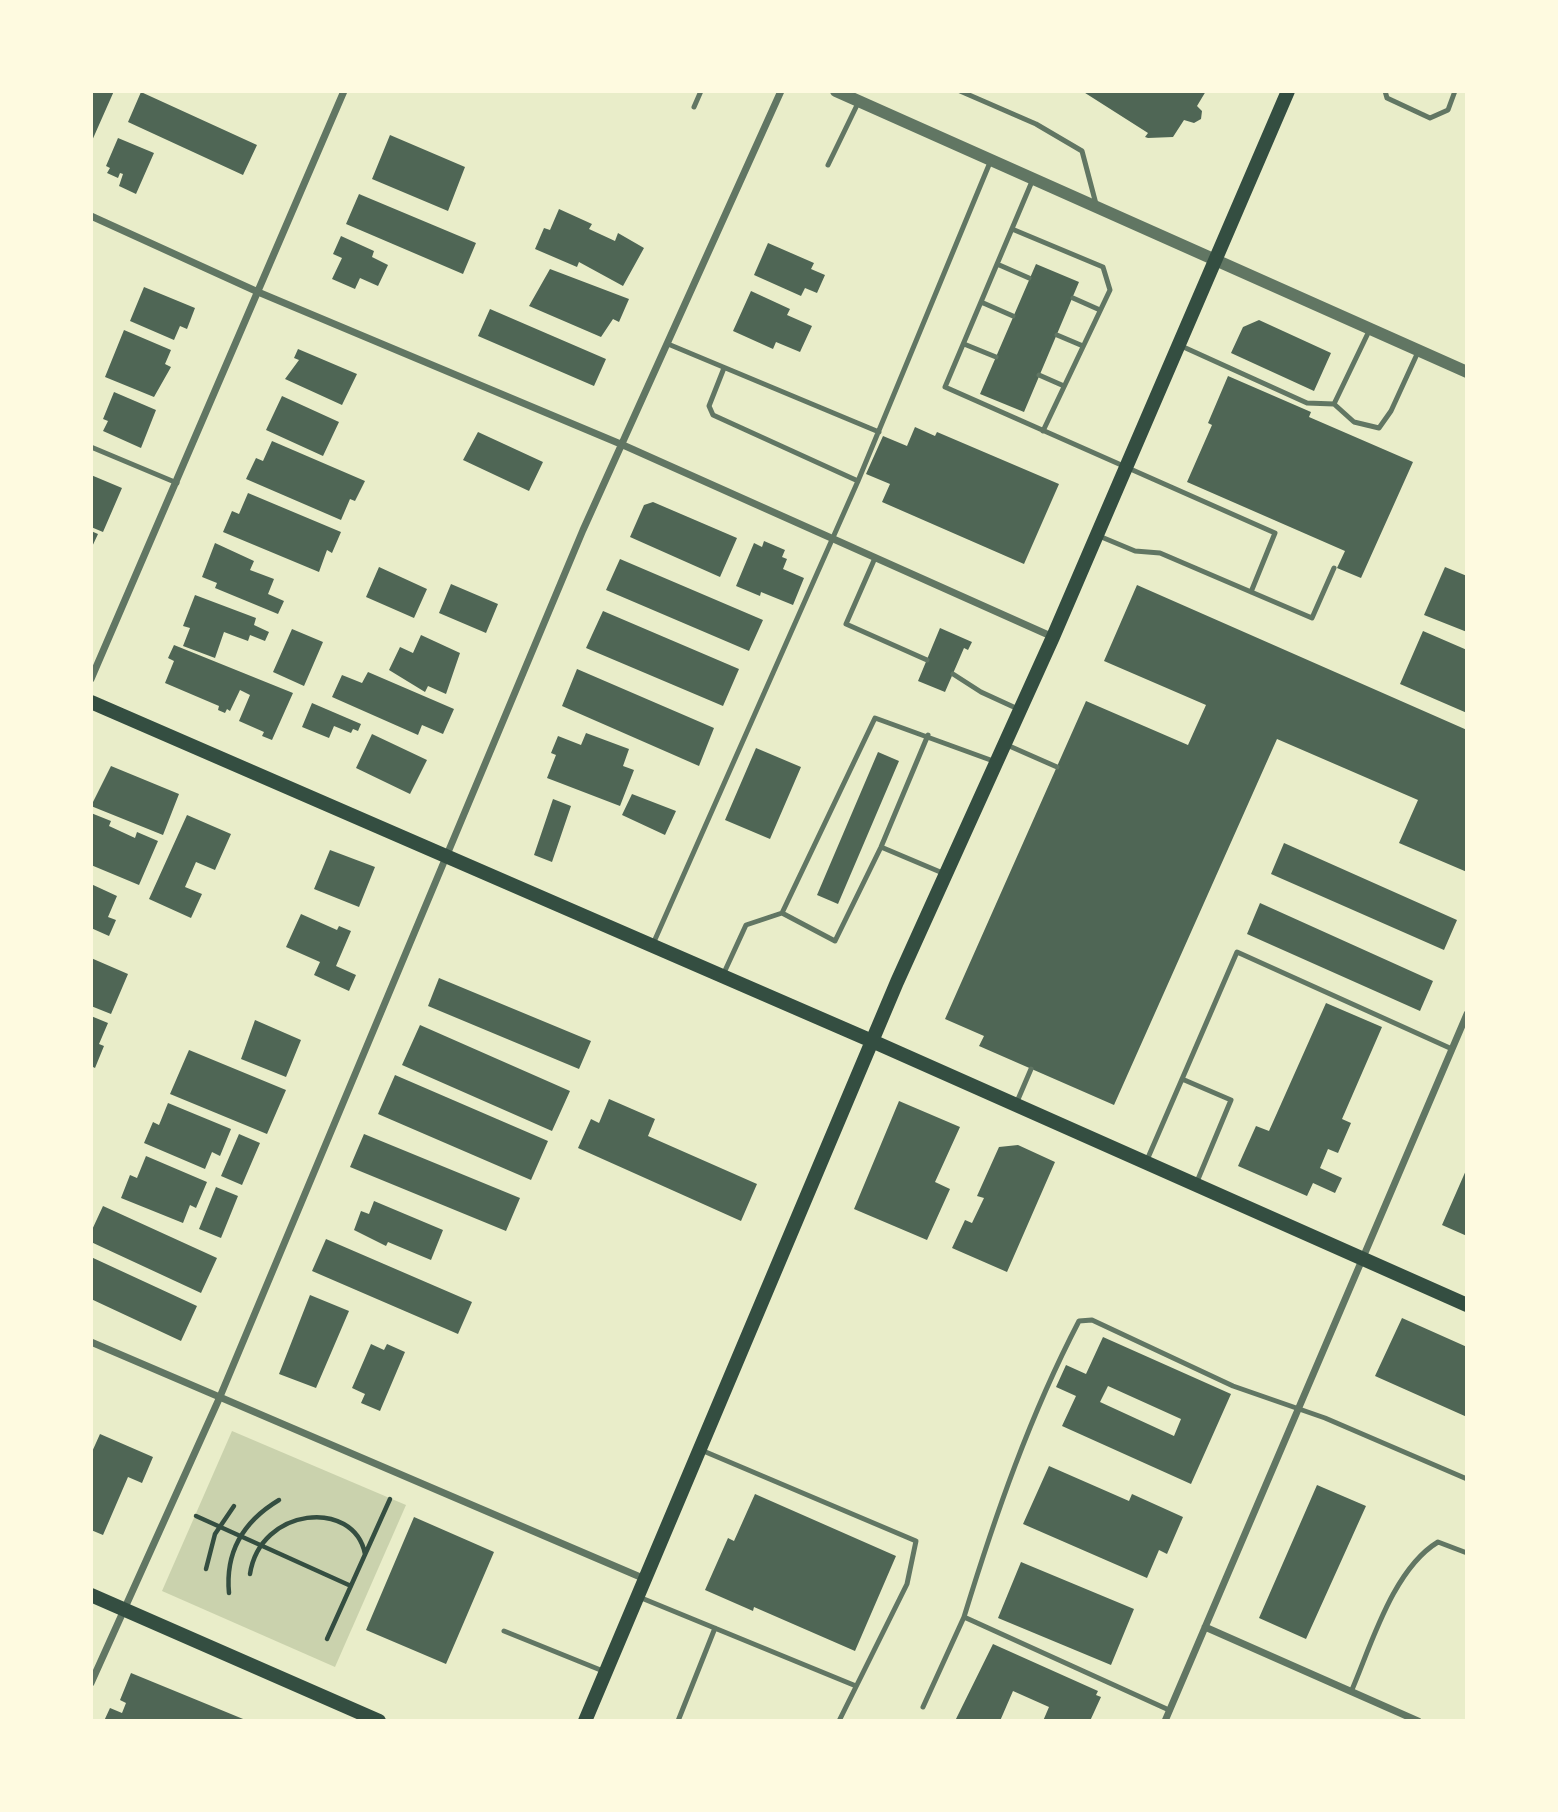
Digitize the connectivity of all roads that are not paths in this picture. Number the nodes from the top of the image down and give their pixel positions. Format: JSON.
{"nodes":[{"id":1,"x":344,"y":91,"type":"edge"},
{"id":2,"x":701,"y":91,"type":"edge"},
{"id":3,"x":781,"y":91,"type":"edge"},
{"id":4,"x":836,"y":91,"type":"edge"},
{"id":5,"x":960,"y":91,"type":"edge"},
{"id":6,"x":1288,"y":91,"type":"edge"},
{"id":7,"x":1385,"y":91,"type":"edge"},
{"id":8,"x":1455,"y":91,"type":"edge"},
{"id":9,"x":859,"y":101,"type":"junction"},
{"id":10,"x":694,"y":107,"type":"dead end"},
{"id":11,"x":991,"y":160,"type":"junction"},
{"id":12,"x":828,"y":165,"type":"dead end"},
{"id":13,"x":1033,"y":179,"type":"junction"},
{"id":14,"x":1096,"y":207,"type":"junction"},
{"id":15,"x":91,"y":216,"type":"edge"},
{"id":16,"x":1012,"y":229,"type":"junction"},
{"id":17,"x":1215,"y":260,"type":"junction"},
{"id":18,"x":997,"y":264,"type":"junction"},
{"id":19,"x":1029,"y":278,"type":"dead end"},
{"id":20,"x":258,"y":292,"type":"junction"},
{"id":21,"x":1073,"y":298,"type":"dead end"},
{"id":22,"x":981,"y":302,"type":"junction"},
{"id":23,"x":1100,"y":310,"type":"junction"},
{"id":24,"x":1013,"y":316,"type":"dead end"},
{"id":25,"x":1370,"y":329,"type":"junction"},
{"id":26,"x":1057,"y":335,"type":"dead end"},
{"id":27,"x":668,"y":344,"type":"junction"},
{"id":28,"x":964,"y":344,"type":"junction"},
{"id":29,"x":1179,"y":345,"type":"junction"},
{"id":30,"x":1083,"y":346,"type":"junction"},
{"id":31,"x":1419,"y":351,"type":"junction"},
{"id":32,"x":996,"y":357,"type":"dead end"},
{"id":33,"x":724,"y":369,"type":"junction"},
{"id":34,"x":1467,"y":372,"type":"edge"},
{"id":35,"x":1040,"y":375,"type":"dead end"},
{"id":36,"x":1064,"y":386,"type":"junction"},
{"id":37,"x":1334,"y":404,"type":"junction"},
{"id":38,"x":1043,"y":431,"type":"junction"},
{"id":39,"x":878,"y":432,"type":"junction"},
{"id":40,"x":623,"y":445,"type":"junction"},
{"id":41,"x":91,"y":446,"type":"edge"},
{"id":42,"x":1126,"y":468,"type":"junction"},
{"id":43,"x":858,"y":481,"type":"junction"},
{"id":44,"x":177,"y":483,"type":"junction"},
{"id":45,"x":1097,"y":535,"type":"junction"},
{"id":46,"x":832,"y":539,"type":"junction"},
{"id":47,"x":875,"y":558,"type":"junction"},
{"id":48,"x":1334,"y":568,"type":"dead end"},
{"id":49,"x":1251,"y":592,"type":"junction"},
{"id":50,"x":1053,"y":638,"type":"junction"},
{"id":51,"x":927,"y":660,"type":"dead end"},
{"id":52,"x":953,"y":674,"type":"dead end"},
{"id":53,"x":91,"y":678,"type":"edge"},
{"id":54,"x":91,"y":702,"type":"edge"},
{"id":55,"x":1020,"y":710,"type":"junction"},
{"id":56,"x":928,"y":736,"type":"junction"},
{"id":57,"x":1004,"y":744,"type":"junction"},
{"id":58,"x":996,"y":762,"type":"junction"},
{"id":59,"x":1057,"y":767,"type":"dead end"},
{"id":60,"x":881,"y":846,"type":"junction"},
{"id":61,"x":446,"y":856,"type":"junction"},
{"id":62,"x":945,"y":874,"type":"junction"},
{"id":63,"x":782,"y":913,"type":"junction"},
{"id":64,"x":652,"y":946,"type":"junction"},
{"id":65,"x":722,"y":977,"type":"junction"},
{"id":66,"x":1467,"y":1014,"type":"edge"},
{"id":67,"x":872,"y":1041,"type":"junction"},
{"id":68,"x":1452,"y":1049,"type":"junction"},
{"id":69,"x":1031,"y":1069,"type":"dead end"},
{"id":70,"x":1182,"y":1079,"type":"junction"},
{"id":71,"x":1016,"y":1105,"type":"junction"},
{"id":72,"x":1146,"y":1163,"type":"junction"},
{"id":73,"x":1195,"y":1187,"type":"junction"},
{"id":74,"x":1362,"y":1259,"type":"junction"},
{"id":75,"x":1467,"y":1306,"type":"edge"},
{"id":76,"x":91,"y":1342,"type":"edge"},
{"id":77,"x":219,"y":1399,"type":"junction"},
{"id":78,"x":1298,"y":1407,"type":"junction"},
{"id":79,"x":698,"y":1449,"type":"junction"},
{"id":80,"x":1467,"y":1479,"type":"edge"},
{"id":81,"x":1467,"y":1553,"type":"edge"},
{"id":82,"x":645,"y":1579,"type":"junction"},
{"id":83,"x":91,"y":1595,"type":"edge"},
{"id":84,"x":638,"y":1596,"type":"junction"},
{"id":85,"x":122,"y":1608,"type":"junction"},
{"id":86,"x":964,"y":1617,"type":"junction"},
{"id":87,"x":1205,"y":1627,"type":"junction"},
{"id":88,"x":715,"y":1628,"type":"junction"},
{"id":89,"x":504,"y":1631,"type":"dead end"},
{"id":90,"x":606,"y":1672,"type":"junction"},
{"id":91,"x":91,"y":1683,"type":"edge"},
{"id":92,"x":856,"y":1686,"type":"junction"},
{"id":93,"x":1351,"y":1692,"type":"junction"},
{"id":94,"x":923,"y":1707,"type":"dead end"},
{"id":95,"x":1169,"y":1710,"type":"junction"},
{"id":96,"x":380,"y":1721,"type":"edge"},
{"id":97,"x":585,"y":1721,"type":"edge"},
{"id":98,"x":678,"y":1721,"type":"edge"},
{"id":99,"x":839,"y":1721,"type":"edge"},
{"id":100,"x":1165,"y":1721,"type":"edge"},
{"id":101,"x":1418,"y":1721,"type":"edge"}],
"edges":[{"from":1,"to":20,"type":"street"},
{"from":2,"to":10,"type":"lane"},
{"from":3,"to":27,"type":"street"},
{"from":4,"to":9,"type":"street"},
{"from":5,"to":14,"type":"lane"},
{"from":6,"to":17,"type":"main road"},
{"from":7,"to":8,"type":"lane"},
{"from":9,"to":11,"type":"street"},
{"from":9,"to":12,"type":"lane"},
{"from":11,"to":13,"type":"street"},
{"from":11,"to":39,"type":"lane"},
{"from":13,"to":14,"type":"street"},
{"from":13,"to":16,"type":"lane"},
{"from":14,"to":17,"type":"street"},
{"from":15,"to":20,"type":"street"},
{"from":16,"to":18,"type":"lane"},
{"from":16,"to":23,"type":"lane"},
{"from":17,"to":25,"type":"street"},
{"from":17,"to":29,"type":"main road"},
{"from":18,"to":19,"type":"lane"},
{"from":18,"to":22,"type":"lane"},
{"from":20,"to":40,"type":"street"},
{"from":20,"to":44,"type":"street"},
{"from":21,"to":23,"type":"lane"},
{"from":22,"to":24,"type":"lane"},
{"from":22,"to":28,"type":"lane"},
{"from":23,"to":30,"type":"lane"},
{"from":25,"to":31,"type":"street"},
{"from":25,"to":37,"type":"lane"},
{"from":26,"to":30,"type":"lane"},
{"from":27,"to":33,"type":"lane"},
{"from":27,"to":40,"type":"street"},
{"from":28,"to":32,"type":"lane"},
{"from":28,"to":38,"type":"lane"},
{"from":29,"to":37,"type":"lane"},
{"from":29,"to":42,"type":"main road"},
{"from":30,"to":36,"type":"lane"},
{"from":31,"to":34,"type":"street"},
{"from":31,"to":37,"type":"lane"},
{"from":33,"to":39,"type":"lane"},
{"from":33,"to":43,"type":"lane"},
{"from":35,"to":36,"type":"lane"},
{"from":36,"to":38,"type":"lane"},
{"from":38,"to":42,"type":"lane"},
{"from":39,"to":43,"type":"lane"},
{"from":40,"to":46,"type":"street"},
{"from":40,"to":61,"type":"street"},
{"from":41,"to":44,"type":"lane"},
{"from":42,"to":45,"type":"main road"},
{"from":42,"to":49,"type":"lane"},
{"from":43,"to":46,"type":"lane"},
{"from":44,"to":53,"type":"street"},
{"from":45,"to":49,"type":"lane"},
{"from":45,"to":50,"type":"main road"},
{"from":46,"to":47,"type":"street"},
{"from":46,"to":64,"type":"lane"},
{"from":47,"to":50,"type":"street"},
{"from":47,"to":51,"type":"lane"},
{"from":48,"to":49,"type":"lane"},
{"from":50,"to":55,"type":"main road"},
{"from":52,"to":55,"type":"lane"},
{"from":54,"to":61,"type":"main road"},
{"from":55,"to":57,"type":"main road"},
{"from":56,"to":58,"type":"lane"},
{"from":56,"to":60,"type":"lane"},
{"from":56,"to":63,"type":"lane"},
{"from":57,"to":58,"type":"main road"},
{"from":57,"to":59,"type":"lane"},
{"from":58,"to":62,"type":"main road"},
{"from":60,"to":62,"type":"lane"},
{"from":60,"to":63,"type":"lane"},
{"from":61,"to":64,"type":"main road"},
{"from":61,"to":77,"type":"street"},
{"from":62,"to":67,"type":"main road"},
{"from":63,"to":65,"type":"lane"},
{"from":64,"to":65,"type":"main road"},
{"from":65,"to":67,"type":"main road"},
{"from":66,"to":68,"type":"street"},
{"from":67,"to":71,"type":"main road"},
{"from":67,"to":79,"type":"main road"},
{"from":68,"to":70,"type":"lane"},
{"from":68,"to":74,"type":"street"},
{"from":69,"to":71,"type":"lane"},
{"from":70,"to":72,"type":"lane"},
{"from":70,"to":73,"type":"lane"},
{"from":71,"to":72,"type":"main road"},
{"from":72,"to":73,"type":"main road"},
{"from":73,"to":74,"type":"main road"},
{"from":74,"to":75,"type":"main road"},
{"from":74,"to":78,"type":"street"},
{"from":76,"to":77,"type":"street"},
{"from":77,"to":82,"type":"street"},
{"from":77,"to":85,"type":"street"},
{"from":78,"to":80,"type":"lane"},
{"from":78,"to":86,"type":"lane"},
{"from":78,"to":87,"type":"street"},
{"from":79,"to":82,"type":"main road"},
{"from":79,"to":92,"type":"lane"},
{"from":81,"to":93,"type":"lane"},
{"from":82,"to":84,"type":"main road"},
{"from":83,"to":85,"type":"main road"},
{"from":84,"to":88,"type":"lane"},
{"from":84,"to":90,"type":"main road"},
{"from":85,"to":91,"type":"street"},
{"from":85,"to":96,"type":"main road"},
{"from":86,"to":94,"type":"lane"},
{"from":86,"to":95,"type":"lane"},
{"from":87,"to":93,"type":"street"},
{"from":87,"to":95,"type":"street"},
{"from":88,"to":92,"type":"lane"},
{"from":88,"to":98,"type":"lane"},
{"from":89,"to":90,"type":"lane"},
{"from":90,"to":97,"type":"main road"},
{"from":92,"to":99,"type":"lane"},
{"from":93,"to":101,"type":"street"},
{"from":95,"to":100,"type":"street"}]}
